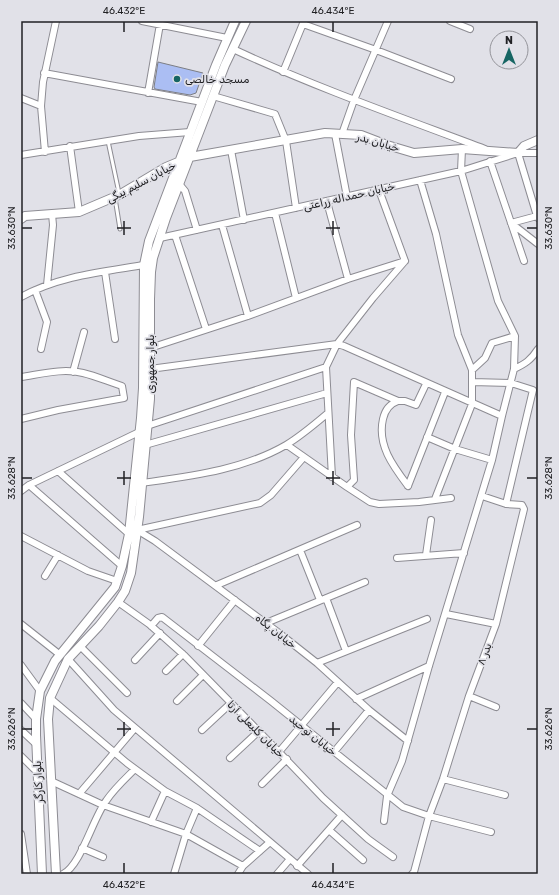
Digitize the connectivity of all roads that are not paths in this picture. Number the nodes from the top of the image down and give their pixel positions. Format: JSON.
{"nodes":[{"id":1,"x":56,"y":21,"type":"edge"},
{"id":2,"x":142,"y":21,"type":"edge"},
{"id":3,"x":235,"y":21,"type":"edge"},
{"id":4,"x":246,"y":21,"type":"edge"},
{"id":5,"x":388,"y":21,"type":"edge"},
{"id":6,"x":450,"y":21,"type":"edge"},
{"id":7,"x":303,"y":22,"type":"edge"},
{"id":8,"x":160,"y":24,"type":"junction"},
{"id":9,"x":470,"y":28,"type":"dead end"},
{"id":10,"x":227,"y":38,"type":"junction"},
{"id":11,"x":233,"y":49,"type":"junction"},
{"id":12,"x":376,"y":50,"type":"junction"},
{"id":13,"x":283,"y":72,"type":"junction"},
{"id":14,"x":44,"y":73,"type":"junction"},
{"id":15,"x":451,"y":79,"type":"dead end"},
{"id":16,"x":148,"y":93,"type":"junction"},
{"id":17,"x":213,"y":96,"type":"junction"},
{"id":18,"x":21,"y":98,"type":"edge"},
{"id":19,"x":354,"y":100,"type":"junction"},
{"id":20,"x":202,"y":102,"type":"junction"},
{"id":21,"x":41,"y":106,"type":"junction"},
{"id":22,"x":190,"y":132,"type":"junction"},
{"id":23,"x":338,"y":134,"type":"junction"},
{"id":24,"x":108,"y":140,"type":"junction"},
{"id":25,"x":538,"y":140,"type":"edge"},
{"id":26,"x":286,"y":141,"type":"junction"},
{"id":27,"x":70,"y":146,"type":"junction"},
{"id":28,"x":462,"y":149,"type":"junction"},
{"id":29,"x":231,"y":150,"type":"junction"},
{"id":30,"x":488,"y":150,"type":"junction"},
{"id":31,"x":45,"y":152,"type":"junction"},
{"id":32,"x":518,"y":153,"type":"junction"},
{"id":33,"x":538,"y":153,"type":"edge"},
{"id":34,"x":21,"y":155,"type":"edge"},
{"id":35,"x":190,"y":157,"type":"junction"},
{"id":36,"x":490,"y":161,"type":"junction"},
{"id":37,"x":179,"y":162,"type":"junction"},
{"id":38,"x":461,"y":171,"type":"junction"},
{"id":39,"x":420,"y":180,"type":"junction"},
{"id":40,"x":180,"y":185,"type":"junction"},
{"id":41,"x":379,"y":190,"type":"junction"},
{"id":42,"x":117,"y":196,"type":"junction"},
{"id":43,"x":347,"y":197,"type":"junction"},
{"id":44,"x":327,"y":202,"type":"junction"},
{"id":45,"x":296,"y":208,"type":"junction"},
{"id":46,"x":79,"y":212,"type":"junction"},
{"id":47,"x":275,"y":213,"type":"junction"},
{"id":48,"x":52,"y":214,"type":"junction"},
{"id":49,"x":537,"y":217,"type":"edge"},
{"id":50,"x":21,"y":219,"type":"edge"},
{"id":51,"x":244,"y":220,"type":"junction"},
{"id":52,"x":511,"y":223,"type":"junction"},
{"id":53,"x":222,"y":225,"type":"junction"},
{"id":54,"x":120,"y":229,"type":"dead end"},
{"id":55,"x":197,"y":230,"type":"junction"},
{"id":56,"x":175,"y":235,"type":"junction"},
{"id":57,"x":160,"y":238,"type":"junction"},
{"id":58,"x":538,"y":244,"type":"edge"},
{"id":59,"x":524,"y":260,"type":"dead end"},
{"id":60,"x":405,"y":261,"type":"junction"},
{"id":61,"x":144,"y":265,"type":"junction"},
{"id":62,"x":105,"y":272,"type":"junction"},
{"id":63,"x":348,"y":279,"type":"junction"},
{"id":64,"x":47,"y":285,"type":"junction"},
{"id":65,"x":35,"y":290,"type":"junction"},
{"id":66,"x":21,"y":297,"type":"edge"},
{"id":67,"x":296,"y":298,"type":"junction"},
{"id":68,"x":248,"y":316,"type":"junction"},
{"id":69,"x":206,"y":329,"type":"junction"},
{"id":70,"x":84,"y":332,"type":"dead end"},
{"id":71,"x":515,"y":336,"type":"junction"},
{"id":72,"x":115,"y":339,"type":"dead end"},
{"id":73,"x":337,"y":344,"type":"junction"},
{"id":74,"x":150,"y":348,"type":"junction"},
{"id":75,"x":41,"y":349,"type":"dead end"},
{"id":76,"x":538,"y":349,"type":"edge"},
{"id":77,"x":326,"y":367,"type":"junction"},
{"id":78,"x":146,"y":369,"type":"junction"},
{"id":79,"x":514,"y":369,"type":"junction"},
{"id":80,"x":472,"y":370,"type":"junction"},
{"id":81,"x":73,"y":372,"type":"junction"},
{"id":82,"x":21,"y":377,"type":"edge"},
{"id":83,"x":472,"y":382,"type":"junction"},
{"id":84,"x":511,"y":383,"type":"junction"},
{"id":85,"x":426,"y":384,"type":"junction"},
{"id":86,"x":445,"y":392,"type":"junction"},
{"id":87,"x":327,"y":394,"type":"junction"},
{"id":88,"x":398,"y":401,"type":"junction"},
{"id":89,"x":472,"y":404,"type":"junction"},
{"id":90,"x":328,"y":413,"type":"junction"},
{"id":91,"x":502,"y":416,"type":"junction"},
{"id":92,"x":21,"y":419,"type":"edge"},
{"id":93,"x":148,"y":426,"type":"junction"},
{"id":94,"x":139,"y":432,"type":"junction"},
{"id":95,"x":427,"y":437,"type":"junction"},
{"id":96,"x":145,"y":445,"type":"junction"},
{"id":97,"x":286,"y":445,"type":"junction"},
{"id":98,"x":455,"y":449,"type":"junction"},
{"id":99,"x":304,"y":457,"type":"junction"},
{"id":100,"x":492,"y":460,"type":"junction"},
{"id":101,"x":58,"y":471,"type":"junction"},
{"id":102,"x":332,"y":477,"type":"junction"},
{"id":103,"x":142,"y":483,"type":"junction"},
{"id":104,"x":29,"y":484,"type":"junction"},
{"id":105,"x":347,"y":487,"type":"junction"},
{"id":106,"x":21,"y":491,"type":"edge"},
{"id":107,"x":482,"y":496,"type":"junction"},
{"id":108,"x":451,"y":498,"type":"dead end"},
{"id":109,"x":435,"y":499,"type":"junction"},
{"id":110,"x":506,"y":504,"type":"junction"},
{"id":111,"x":432,"y":520,"type":"dead end"},
{"id":112,"x":358,"y":525,"type":"dead end"},
{"id":113,"x":137,"y":530,"type":"junction"},
{"id":114,"x":129,"y":534,"type":"junction"},
{"id":115,"x":21,"y":536,"type":"edge"},
{"id":116,"x":300,"y":550,"type":"junction"},
{"id":117,"x":464,"y":553,"type":"junction"},
{"id":118,"x":58,"y":555,"type":"junction"},
{"id":119,"x":426,"y":555,"type":"junction"},
{"id":120,"x":397,"y":558,"type":"dead end"},
{"id":121,"x":122,"y":566,"type":"junction"},
{"id":122,"x":45,"y":576,"type":"dead end"},
{"id":123,"x":117,"y":581,"type":"junction"},
{"id":124,"x":365,"y":582,"type":"dead end"},
{"id":125,"x":217,"y":585,"type":"junction"},
{"id":126,"x":126,"y":587,"type":"junction"},
{"id":127,"x":323,"y":599,"type":"junction"},
{"id":128,"x":235,"y":600,"type":"junction"},
{"id":129,"x":118,"y":602,"type":"junction"},
{"id":130,"x":446,"y":614,"type":"junction"},
{"id":131,"x":427,"y":619,"type":"dead end"},
{"id":132,"x":266,"y":623,"type":"junction"},
{"id":133,"x":21,"y":624,"type":"edge"},
{"id":134,"x":496,"y":624,"type":"junction"},
{"id":135,"x":151,"y":626,"type":"junction"},
{"id":136,"x":160,"y":633,"type":"junction"},
{"id":137,"x":80,"y":646,"type":"junction"},
{"id":138,"x":198,"y":646,"type":"junction"},
{"id":139,"x":346,"y":651,"type":"junction"},
{"id":140,"x":59,"y":654,"type":"junction"},
{"id":141,"x":183,"y":654,"type":"junction"},
{"id":142,"x":68,"y":659,"type":"junction"},
{"id":143,"x":135,"y":660,"type":"dead end"},
{"id":144,"x":317,"y":663,"type":"junction"},
{"id":145,"x":21,"y":665,"type":"edge"},
{"id":146,"x":429,"y":666,"type":"junction"},
{"id":147,"x":166,"y":671,"type":"dead end"},
{"id":148,"x":203,"y":675,"type":"junction"},
{"id":149,"x":338,"y":682,"type":"junction"},
{"id":150,"x":40,"y":691,"type":"junction"},
{"id":151,"x":127,"y":693,"type":"dead end"},
{"id":152,"x":469,"y":696,"type":"junction"},
{"id":153,"x":50,"y":698,"type":"junction"},
{"id":154,"x":356,"y":699,"type":"junction"},
{"id":155,"x":177,"y":701,"type":"dead end"},
{"id":156,"x":21,"y":703,"type":"edge"},
{"id":157,"x":231,"y":703,"type":"junction"},
{"id":158,"x":496,"y":707,"type":"dead end"},
{"id":159,"x":369,"y":710,"type":"junction"},
{"id":160,"x":36,"y":719,"type":"junction"},
{"id":161,"x":302,"y":726,"type":"junction"},
{"id":162,"x":135,"y":728,"type":"junction"},
{"id":163,"x":21,"y":730,"type":"edge"},
{"id":164,"x":202,"y":730,"type":"dead end"},
{"id":165,"x":259,"y":731,"type":"junction"},
{"id":166,"x":408,"y":741,"type":"junction"},
{"id":167,"x":36,"y":744,"type":"junction"},
{"id":168,"x":279,"y":752,"type":"junction"},
{"id":169,"x":334,"y":752,"type":"junction"},
{"id":170,"x":115,"y":753,"type":"junction"},
{"id":171,"x":21,"y":756,"type":"edge"},
{"id":172,"x":230,"y":758,"type":"dead end"},
{"id":173,"x":287,"y":759,"type":"junction"},
{"id":174,"x":135,"y":769,"type":"junction"},
{"id":175,"x":36,"y":771,"type":"junction"},
{"id":176,"x":443,"y":779,"type":"junction"},
{"id":177,"x":51,"y":781,"type":"junction"},
{"id":178,"x":262,"y":784,"type":"dead end"},
{"id":179,"x":165,"y":792,"type":"junction"},
{"id":180,"x":79,"y":794,"type":"junction"},
{"id":181,"x":505,"y":795,"type":"dead end"},
{"id":182,"x":387,"y":796,"type":"junction"},
{"id":183,"x":103,"y":805,"type":"junction"},
{"id":184,"x":197,"y":808,"type":"junction"},
{"id":185,"x":342,"y":815,"type":"junction"},
{"id":186,"x":429,"y":816,"type":"junction"},
{"id":187,"x":384,"y":821,"type":"dead end"},
{"id":188,"x":151,"y":822,"type":"junction"},
{"id":189,"x":329,"y":830,"type":"junction"},
{"id":190,"x":491,"y":832,"type":"dead end"},
{"id":191,"x":21,"y":834,"type":"edge"},
{"id":192,"x":186,"y":834,"type":"junction"},
{"id":193,"x":270,"y":842,"type":"junction"},
{"id":194,"x":22,"y":848,"type":"edge"},
{"id":195,"x":82,"y":848,"type":"junction"},
{"id":196,"x":260,"y":851,"type":"junction"},
{"id":197,"x":103,"y":857,"type":"dead end"},
{"id":198,"x":393,"y":857,"type":"dead end"},
{"id":199,"x":290,"y":859,"type":"junction"},
{"id":200,"x":363,"y":860,"type":"dead end"},
{"id":201,"x":244,"y":866,"type":"junction"},
{"id":202,"x":297,"y":866,"type":"junction"},
{"id":203,"x":26,"y":874,"type":"edge"},
{"id":204,"x":42,"y":874,"type":"edge"},
{"id":205,"x":56,"y":874,"type":"edge"},
{"id":206,"x":63,"y":874,"type":"edge"},
{"id":207,"x":174,"y":874,"type":"edge"},
{"id":208,"x":238,"y":874,"type":"edge"},
{"id":209,"x":277,"y":874,"type":"edge"},
{"id":210,"x":308,"y":874,"type":"edge"},
{"id":211,"x":412,"y":874,"type":"edge"}],
"edges":[{"from":1,"to":14,"type":"street"},
{"from":2,"to":8,"type":"street"},
{"from":3,"to":10,"type":"street","name":"بلوار جمهوری"},
{"from":4,"to":11,"type":"street","name":"بلوار جمهوری"},
{"from":5,"to":12,"type":"street"},
{"from":6,"to":9,"type":"street"},
{"from":7,"to":12,"type":"street"},
{"from":7,"to":13,"type":"street"},
{"from":8,"to":10,"type":"street"},
{"from":8,"to":16,"type":"street"},
{"from":10,"to":20,"type":"street","name":"بلوار جمهوری"},
{"from":11,"to":13,"type":"street"},
{"from":11,"to":17,"type":"street","name":"بلوار جمهوری"},
{"from":12,"to":15,"type":"street"},
{"from":12,"to":19,"type":"street"},
{"from":13,"to":19,"type":"street"},
{"from":14,"to":16,"type":"street"},
{"from":14,"to":21,"type":"street"},
{"from":16,"to":20,"type":"street"},
{"from":17,"to":26,"type":"street"},
{"from":17,"to":35,"type":"street","name":"بلوار جمهوری"},
{"from":18,"to":21,"type":"street"},
{"from":19,"to":23,"type":"street"},
{"from":19,"to":30,"type":"street"},
{"from":20,"to":22,"type":"street","name":"بلوار جمهوری"},
{"from":21,"to":31,"type":"street"},
{"from":22,"to":24,"type":"street"},
{"from":22,"to":37,"type":"street","name":"بلوار جمهوری"},
{"from":23,"to":26,"type":"street","name":"خیابان بدر"},
{"from":23,"to":28,"type":"street","name":"خیابان بدر"},
{"from":23,"to":43,"type":"street"},
{"from":24,"to":27,"type":"street"},
{"from":24,"to":42,"type":"lane"},
{"from":25,"to":32,"type":"street"},
{"from":26,"to":29,"type":"street","name":"خیابان بدر"},
{"from":26,"to":45,"type":"street"},
{"from":27,"to":31,"type":"street"},
{"from":27,"to":46,"type":"street"},
{"from":28,"to":30,"type":"street","name":"خیابان بدر"},
{"from":28,"to":38,"type":"street"},
{"from":29,"to":35,"type":"street","name":"خیابان بدر"},
{"from":29,"to":51,"type":"street"},
{"from":30,"to":32,"type":"street","name":"خیابان بدر"},
{"from":31,"to":34,"type":"street"},
{"from":32,"to":33,"type":"street","name":"خیابان حمداله زراعتی"},
{"from":32,"to":36,"type":"street","name":"خیابان حمداله زراعتی"},
{"from":32,"to":49,"type":"street"},
{"from":35,"to":37,"type":"street","name":"خیابان سلیم بیگی"},
{"from":35,"to":40,"type":"street","name":"بلوار جمهوری"},
{"from":36,"to":38,"type":"street","name":"خیابان حمداله زراعتی"},
{"from":36,"to":52,"type":"street"},
{"from":37,"to":42,"type":"street","name":"خیابان سلیم بیگی"},
{"from":37,"to":61,"type":"street","name":"بلوار جمهوری"},
{"from":38,"to":39,"type":"street","name":"خیابان حمداله زراعتی"},
{"from":38,"to":71,"type":"street"},
{"from":39,"to":41,"type":"street","name":"خیابان حمداله زراعتی"},
{"from":39,"to":80,"type":"street"},
{"from":40,"to":55,"type":"street"},
{"from":40,"to":57,"type":"street","name":"بلوار جمهوری"},
{"from":41,"to":43,"type":"street","name":"خیابان حمداله زراعتی"},
{"from":41,"to":60,"type":"street"},
{"from":42,"to":46,"type":"street","name":"خیابان سلیم بیگی"},
{"from":42,"to":54,"type":"lane"},
{"from":43,"to":44,"type":"street","name":"خیابان حمداله زراعتی"},
{"from":44,"to":45,"type":"street","name":"خیابان حمداله زراعتی"},
{"from":44,"to":63,"type":"street"},
{"from":45,"to":47,"type":"street","name":"خیابان حمداله زراعتی"},
{"from":46,"to":48,"type":"street","name":"خیابان سلیم بیگی"},
{"from":47,"to":51,"type":"street","name":"خیابان حمداله زراعتی"},
{"from":47,"to":67,"type":"street"},
{"from":48,"to":50,"type":"street","name":"خیابان سلیم بیگی"},
{"from":48,"to":64,"type":"street"},
{"from":49,"to":52,"type":"street"},
{"from":51,"to":53,"type":"street","name":"خیابان حمداله زراعتی"},
{"from":52,"to":58,"type":"street"},
{"from":52,"to":59,"type":"street"},
{"from":53,"to":55,"type":"street","name":"خیابان حمداله زراعتی"},
{"from":53,"to":68,"type":"street"},
{"from":55,"to":56,"type":"street","name":"خیابان حمداله زراعتی"},
{"from":56,"to":57,"type":"street","name":"خیابان حمداله زراعتی"},
{"from":56,"to":69,"type":"street"},
{"from":57,"to":74,"type":"street","name":"بلوار جمهوری"},
{"from":60,"to":63,"type":"street"},
{"from":60,"to":73,"type":"street"},
{"from":61,"to":62,"type":"street"},
{"from":61,"to":78,"type":"street","name":"بلوار جمهوری"},
{"from":62,"to":64,"type":"street"},
{"from":62,"to":72,"type":"street"},
{"from":63,"to":67,"type":"street"},
{"from":64,"to":65,"type":"street"},
{"from":65,"to":66,"type":"street"},
{"from":65,"to":75,"type":"street"},
{"from":67,"to":68,"type":"street"},
{"from":68,"to":69,"type":"street"},
{"from":69,"to":74,"type":"street"},
{"from":70,"to":81,"type":"street"},
{"from":71,"to":79,"type":"street"},
{"from":71,"to":80,"type":"street"},
{"from":73,"to":77,"type":"street"},
{"from":73,"to":78,"type":"street"},
{"from":73,"to":85,"type":"street"},
{"from":74,"to":78,"type":"street","name":"بلوار جمهوری"},
{"from":76,"to":79,"type":"street"},
{"from":77,"to":87,"type":"street"},
{"from":77,"to":93,"type":"street"},
{"from":78,"to":93,"type":"street","name":"بلوار جمهوری"},
{"from":78,"to":94,"type":"street","name":"بلوار جمهوری"},
{"from":79,"to":84,"type":"street"},
{"from":80,"to":83,"type":"street"},
{"from":81,"to":82,"type":"street"},
{"from":81,"to":92,"type":"street"},
{"from":83,"to":84,"type":"street"},
{"from":83,"to":89,"type":"street"},
{"from":84,"to":91,"type":"street"},
{"from":84,"to":110,"type":"street"},
{"from":85,"to":86,"type":"street"},
{"from":85,"to":88,"type":"street"},
{"from":86,"to":89,"type":"street"},
{"from":86,"to":95,"type":"street"},
{"from":87,"to":90,"type":"street"},
{"from":87,"to":96,"type":"street"},
{"from":88,"to":95,"type":"street"},
{"from":88,"to":105,"type":"street"},
{"from":89,"to":91,"type":"street"},
{"from":89,"to":98,"type":"street"},
{"from":90,"to":97,"type":"street"},
{"from":90,"to":102,"type":"street"},
{"from":91,"to":100,"type":"street"},
{"from":93,"to":96,"type":"street","name":"بلوار جمهوری"},
{"from":94,"to":101,"type":"street"},
{"from":94,"to":114,"type":"street","name":"بلوار جمهوری"},
{"from":95,"to":98,"type":"street"},
{"from":96,"to":103,"type":"street","name":"بلوار جمهوری"},
{"from":97,"to":99,"type":"street"},
{"from":97,"to":103,"type":"street"},
{"from":98,"to":100,"type":"street"},
{"from":98,"to":109,"type":"street"},
{"from":99,"to":102,"type":"street"},
{"from":99,"to":113,"type":"street"},
{"from":100,"to":107,"type":"street"},
{"from":101,"to":104,"type":"street"},
{"from":101,"to":114,"type":"street"},
{"from":102,"to":105,"type":"street"},
{"from":103,"to":113,"type":"street","name":"بلوار جمهوری"},
{"from":104,"to":106,"type":"street"},
{"from":104,"to":121,"type":"street"},
{"from":105,"to":109,"type":"street"},
{"from":107,"to":110,"type":"street"},
{"from":107,"to":117,"type":"street"},
{"from":108,"to":109,"type":"street"},
{"from":110,"to":134,"type":"street","name":"بدر ۸"},
{"from":111,"to":119,"type":"street"},
{"from":112,"to":116,"type":"street"},
{"from":113,"to":125,"type":"street","name":"خیابان پگاه"},
{"from":113,"to":126,"type":"street","name":"بلوار جمهوری"},
{"from":114,"to":121,"type":"street","name":"بلوار جمهوری"},
{"from":115,"to":118,"type":"street"},
{"from":116,"to":125,"type":"street"},
{"from":116,"to":127,"type":"street"},
{"from":117,"to":119,"type":"street"},
{"from":117,"to":130,"type":"street"},
{"from":118,"to":122,"type":"street"},
{"from":118,"to":123,"type":"street"},
{"from":119,"to":120,"type":"street"},
{"from":121,"to":123,"type":"street","name":"بلوار جمهوری"},
{"from":123,"to":126,"type":"street"},
{"from":123,"to":140,"type":"street","name":"بلوار جمهوری"},
{"from":124,"to":127,"type":"street"},
{"from":125,"to":128,"type":"street","name":"خیابان پگاه"},
{"from":126,"to":129,"type":"street","name":"بلوار جمهوری"},
{"from":127,"to":132,"type":"street"},
{"from":127,"to":139,"type":"street"},
{"from":128,"to":132,"type":"street","name":"خیابان پگاه"},
{"from":128,"to":138,"type":"street"},
{"from":129,"to":135,"type":"street","name":"خیابان کلبعلی آرتا"},
{"from":129,"to":137,"type":"street","name":"بلوار جمهوری"},
{"from":130,"to":134,"type":"street"},
{"from":130,"to":146,"type":"street"},
{"from":131,"to":139,"type":"street"},
{"from":132,"to":144,"type":"street","name":"خیابان پگاه"},
{"from":133,"to":140,"type":"street"},
{"from":134,"to":152,"type":"street","name":"بدر ۸"},
{"from":135,"to":136,"type":"street","name":"خیابان کلبعلی آرتا"},
{"from":135,"to":138,"type":"street","name":"خیابان توحید"},
{"from":136,"to":141,"type":"street","name":"خیابان کلبعلی آرتا"},
{"from":136,"to":143,"type":"street"},
{"from":137,"to":142,"type":"street","name":"بلوار جمهوری"},
{"from":137,"to":151,"type":"street"},
{"from":138,"to":161,"type":"street","name":"خیابان توحید"},
{"from":139,"to":144,"type":"street"},
{"from":140,"to":142,"type":"street"},
{"from":140,"to":150,"type":"street","name":"بلوار جمهوری"},
{"from":141,"to":147,"type":"street"},
{"from":141,"to":148,"type":"street","name":"خیابان کلبعلی آرتا"},
{"from":142,"to":153,"type":"street","name":"بلوار جمهوری"},
{"from":142,"to":162,"type":"street"},
{"from":144,"to":149,"type":"street","name":"خیابان پگاه"},
{"from":145,"to":150,"type":"street"},
{"from":146,"to":154,"type":"street"},
{"from":146,"to":166,"type":"street"},
{"from":148,"to":155,"type":"street"},
{"from":148,"to":157,"type":"street","name":"خیابان کلبعلی آرتا"},
{"from":149,"to":154,"type":"street","name":"خیابان پگاه"},
{"from":149,"to":161,"type":"street"},
{"from":150,"to":153,"type":"street"},
{"from":150,"to":160,"type":"street","name":"بلوار کارگر"},
{"from":152,"to":158,"type":"street"},
{"from":152,"to":176,"type":"street","name":"بدر ۸"},
{"from":153,"to":170,"type":"street"},
{"from":153,"to":177,"type":"street","name":"بلوار کارگر"},
{"from":154,"to":159,"type":"street","name":"خیابان پگاه"},
{"from":156,"to":160,"type":"street"},
{"from":157,"to":164,"type":"street"},
{"from":157,"to":165,"type":"street","name":"خیابان کلبعلی آرتا"},
{"from":159,"to":166,"type":"street","name":"خیابان پگاه"},
{"from":159,"to":169,"type":"street"},
{"from":160,"to":167,"type":"street","name":"بلوار کارگر"},
{"from":161,"to":168,"type":"street"},
{"from":161,"to":169,"type":"street","name":"خیابان توحید"},
{"from":162,"to":170,"type":"street"},
{"from":162,"to":193,"type":"street"},
{"from":163,"to":167,"type":"street"},
{"from":165,"to":168,"type":"street","name":"خیابان کلبعلی آرتا"},
{"from":165,"to":172,"type":"street"},
{"from":166,"to":182,"type":"street"},
{"from":167,"to":175,"type":"street","name":"بلوار کارگر"},
{"from":168,"to":173,"type":"street","name":"خیابان کلبعلی آرتا"},
{"from":169,"to":182,"type":"street","name":"خیابان توحید"},
{"from":170,"to":174,"type":"street"},
{"from":170,"to":180,"type":"street"},
{"from":171,"to":175,"type":"street"},
{"from":173,"to":178,"type":"street"},
{"from":173,"to":185,"type":"street","name":"خیابان کلبعلی آرتا"},
{"from":174,"to":179,"type":"street"},
{"from":174,"to":183,"type":"street"},
{"from":175,"to":204,"type":"street","name":"بلوار کارگر"},
{"from":176,"to":181,"type":"street"},
{"from":176,"to":186,"type":"street","name":"بدر ۸"},
{"from":177,"to":180,"type":"street"},
{"from":177,"to":205,"type":"street","name":"بلوار کارگر"},
{"from":179,"to":184,"type":"street"},
{"from":179,"to":188,"type":"street"},
{"from":180,"to":183,"type":"street"},
{"from":182,"to":186,"type":"street","name":"خیابان توحید"},
{"from":182,"to":187,"type":"street"},
{"from":183,"to":188,"type":"street"},
{"from":183,"to":195,"type":"street"},
{"from":184,"to":192,"type":"street"},
{"from":184,"to":196,"type":"street"},
{"from":185,"to":189,"type":"street"},
{"from":185,"to":198,"type":"street","name":"خیابان کلبعلی آرتا"},
{"from":186,"to":190,"type":"street","name":"خیابان توحید"},
{"from":186,"to":211,"type":"street","name":"بدر ۸"},
{"from":188,"to":192,"type":"street"},
{"from":189,"to":200,"type":"street"},
{"from":189,"to":202,"type":"street"},
{"from":191,"to":194,"type":"street"},
{"from":192,"to":201,"type":"street"},
{"from":192,"to":207,"type":"street"},
{"from":193,"to":196,"type":"street"},
{"from":193,"to":199,"type":"street"},
{"from":194,"to":203,"type":"street"},
{"from":195,"to":197,"type":"street"},
{"from":195,"to":206,"type":"street"},
{"from":196,"to":201,"type":"street"},
{"from":199,"to":202,"type":"street"},
{"from":199,"to":209,"type":"street"},
{"from":201,"to":208,"type":"street"},
{"from":202,"to":210,"type":"street"}]}
